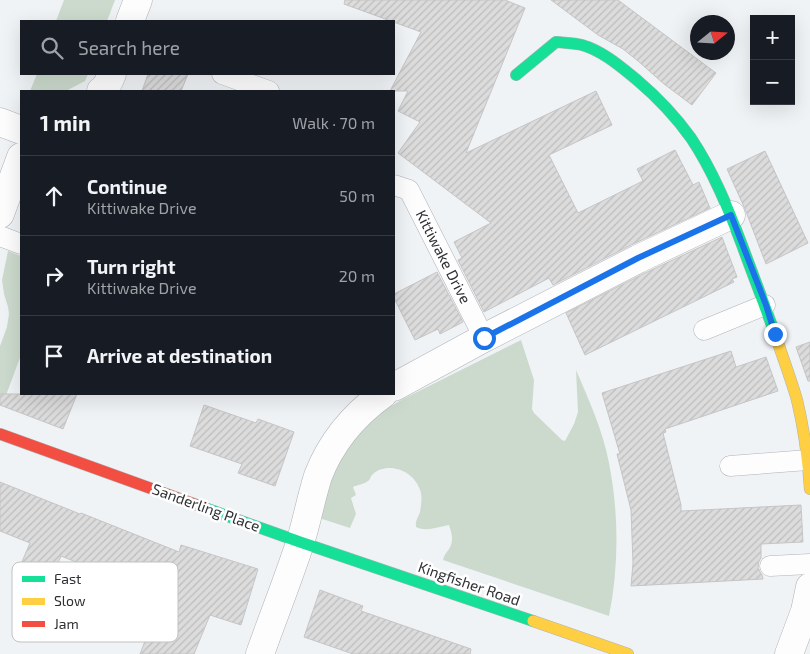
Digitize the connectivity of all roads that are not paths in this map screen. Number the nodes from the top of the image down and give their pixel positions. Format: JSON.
{"nodes":[{"id":1,"x":138,"y":0,"type":"edge"},
{"id":2,"x":130,"y":20,"type":"edge"},
{"id":3,"x":112,"y":75,"type":"edge"},
{"id":4,"x":225,"y":75,"type":"edge"},
{"id":5,"x":516,"y":75,"type":"dead end"},
{"id":6,"x":102,"y":90,"type":"edge"},
{"id":7,"x":266,"y":90,"type":"edge"},
{"id":8,"x":0,"y":122,"type":"edge"},
{"id":9,"x":20,"y":130,"type":"edge"},
{"id":10,"x":20,"y":160,"type":"edge"},
{"id":11,"x":395,"y":185,"type":"edge"},
{"id":12,"x":0,"y":214,"type":"edge"},
{"id":13,"x":731,"y":215,"type":"junction"},
{"id":14,"x":0,"y":236,"type":"edge"},
{"id":15,"x":20,"y":244,"type":"edge"},
{"id":16,"x":766,"y":305,"type":"junction"},
{"id":17,"x":704,"y":330,"type":"dead end"},
{"id":18,"x":484,"y":338,"type":"junction"},
{"id":19,"x":395,"y":386,"type":"edge"},
{"id":20,"x":382,"y":395,"type":"edge"},
{"id":21,"x":0,"y":434,"type":"edge"},
{"id":22,"x":808,"y":460,"type":"junction"},
{"id":23,"x":730,"y":466,"type":"dead end"},
{"id":24,"x":810,"y":489,"type":"edge"},
{"id":25,"x":300,"y":542,"type":"junction"},
{"id":26,"x":810,"y":564,"type":"edge"},
{"id":27,"x":770,"y":566,"type":"dead end"},
{"id":28,"x":810,"y":587,"type":"edge"},
{"id":29,"x":260,"y":654,"type":"edge"},
{"id":30,"x":628,"y":654,"type":"edge"},
{"id":31,"x":789,"y":654,"type":"edge"}],
"edges":[{"from":1,"to":2,"type":"street"},
{"from":3,"to":6,"type":"street"},
{"from":4,"to":7,"type":"lane"},
{"from":5,"to":13,"type":"street"},
{"from":8,"to":9,"type":"street"},
{"from":10,"to":12,"type":"street"},
{"from":11,"to":18,"type":"lane","name":"Kittiwake Drive"},
{"from":13,"to":16,"type":"street"},
{"from":13,"to":18,"type":"street"},
{"from":14,"to":15,"type":"lane"},
{"from":16,"to":17,"type":"lane"},
{"from":16,"to":22,"type":"street"},
{"from":18,"to":19,"type":"street"},
{"from":20,"to":25,"type":"street"},
{"from":21,"to":25,"type":"street","name":"Sanderling Place"},
{"from":22,"to":23,"type":"lane"},
{"from":22,"to":24,"type":"street"},
{"from":25,"to":29,"type":"street"},
{"from":25,"to":30,"type":"street","name":"Kingfisher Road"},
{"from":26,"to":27,"type":"lane"},
{"from":28,"to":31,"type":"street"}]}
